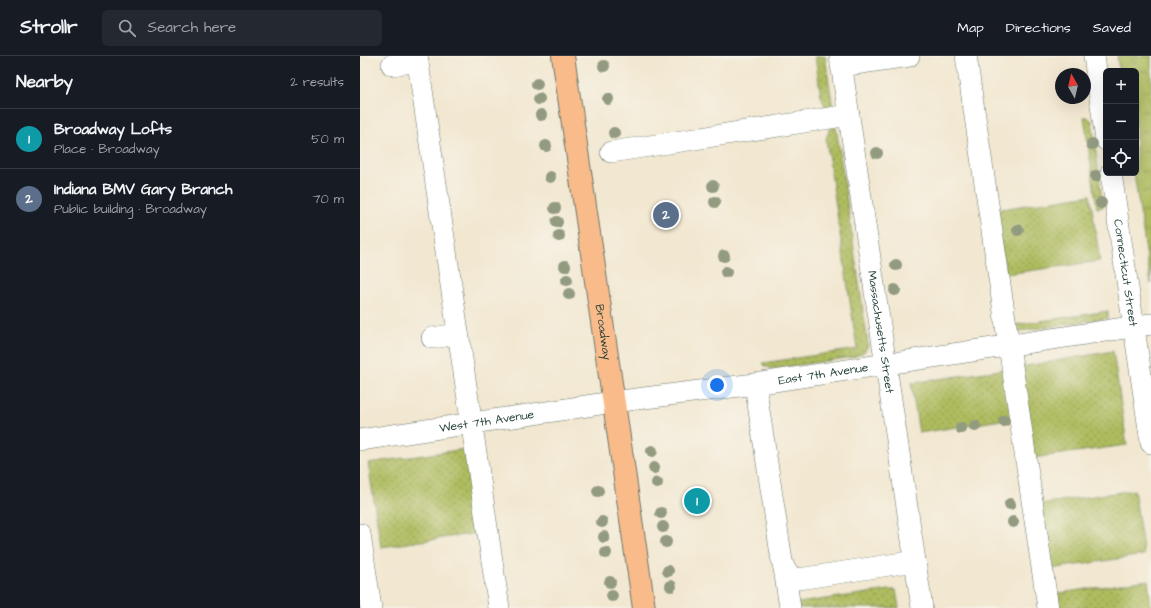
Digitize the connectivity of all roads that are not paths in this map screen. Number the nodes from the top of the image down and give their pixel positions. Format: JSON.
{"nodes":[{"id":1,"x":563,"y":56,"type":"edge"},
{"id":2,"x":909,"y":56,"type":"edge"},
{"id":3,"x":966,"y":56,"type":"edge"},
{"id":4,"x":1094,"y":56,"type":"edge"},
{"id":5,"x":418,"y":59,"type":"edge"},
{"id":6,"x":841,"y":61,"type":"edge"},
{"id":7,"x":392,"y":65,"type":"dead end"},
{"id":8,"x":849,"y":115,"type":"junction"},
{"id":9,"x":1103,"y":119,"type":"edge"},
{"id":10,"x":611,"y":152,"type":"dead end"},
{"id":11,"x":1112,"y":176,"type":"edge"},
{"id":12,"x":1142,"y":326,"type":"edge"},
{"id":13,"x":458,"y":334,"type":"junction"},
{"id":14,"x":432,"y":338,"type":"dead end"},
{"id":15,"x":1009,"y":345,"type":"junction"},
{"id":16,"x":885,"y":364,"type":"junction"},
{"id":17,"x":755,"y":384,"type":"junction"},
{"id":18,"x":614,"y":402,"type":"junction"},
{"id":19,"x":471,"y":423,"type":"junction"},
{"id":20,"x":360,"y":440,"type":"edge"},
{"id":21,"x":1151,"y":443,"type":"edge"},
{"id":22,"x":360,"y":534,"type":"edge"},
{"id":23,"x":915,"y":562,"type":"junction"},
{"id":24,"x":784,"y":568,"type":"junction"},
{"id":25,"x":367,"y":598,"type":"edge"},
{"id":26,"x":499,"y":608,"type":"edge"},
{"id":27,"x":644,"y":608,"type":"edge"},
{"id":28,"x":790,"y":608,"type":"edge"},
{"id":29,"x":922,"y":608,"type":"edge"},
{"id":30,"x":1048,"y":608,"type":"edge"}],
"edges":[{"from":1,"to":18,"type":"main road","name":"Broadway"},
{"from":2,"to":6,"type":"street"},
{"from":3,"to":15,"type":"street"},
{"from":4,"to":9,"type":"street"},
{"from":5,"to":7,"type":"street"},
{"from":5,"to":13,"type":"street"},
{"from":6,"to":8,"type":"street","name":"Massachusetts Street"},
{"from":8,"to":10,"type":"street"},
{"from":8,"to":16,"type":"street","name":"Massachusetts Street"},
{"from":11,"to":12,"type":"street","name":"Connecticut Street"},
{"from":12,"to":15,"type":"street","name":"East 7th Avenue"},
{"from":12,"to":21,"type":"street","name":"Connecticut Street"},
{"from":13,"to":14,"type":"street"},
{"from":13,"to":19,"type":"street"},
{"from":15,"to":16,"type":"street","name":"East 7th Avenue"},
{"from":15,"to":30,"type":"street"},
{"from":16,"to":17,"type":"street","name":"East 7th Avenue"},
{"from":16,"to":23,"type":"street","name":"Massachusetts Street"},
{"from":17,"to":18,"type":"street","name":"East 7th Avenue"},
{"from":17,"to":24,"type":"street"},
{"from":18,"to":19,"type":"street","name":"West 7th Avenue"},
{"from":18,"to":27,"type":"main road","name":"Broadway"},
{"from":19,"to":20,"type":"street","name":"West 7th Avenue"},
{"from":19,"to":26,"type":"street"},
{"from":22,"to":25,"type":"street"},
{"from":23,"to":24,"type":"street"},
{"from":23,"to":29,"type":"street","name":"Massachusetts Street"},
{"from":24,"to":28,"type":"street"}]}
